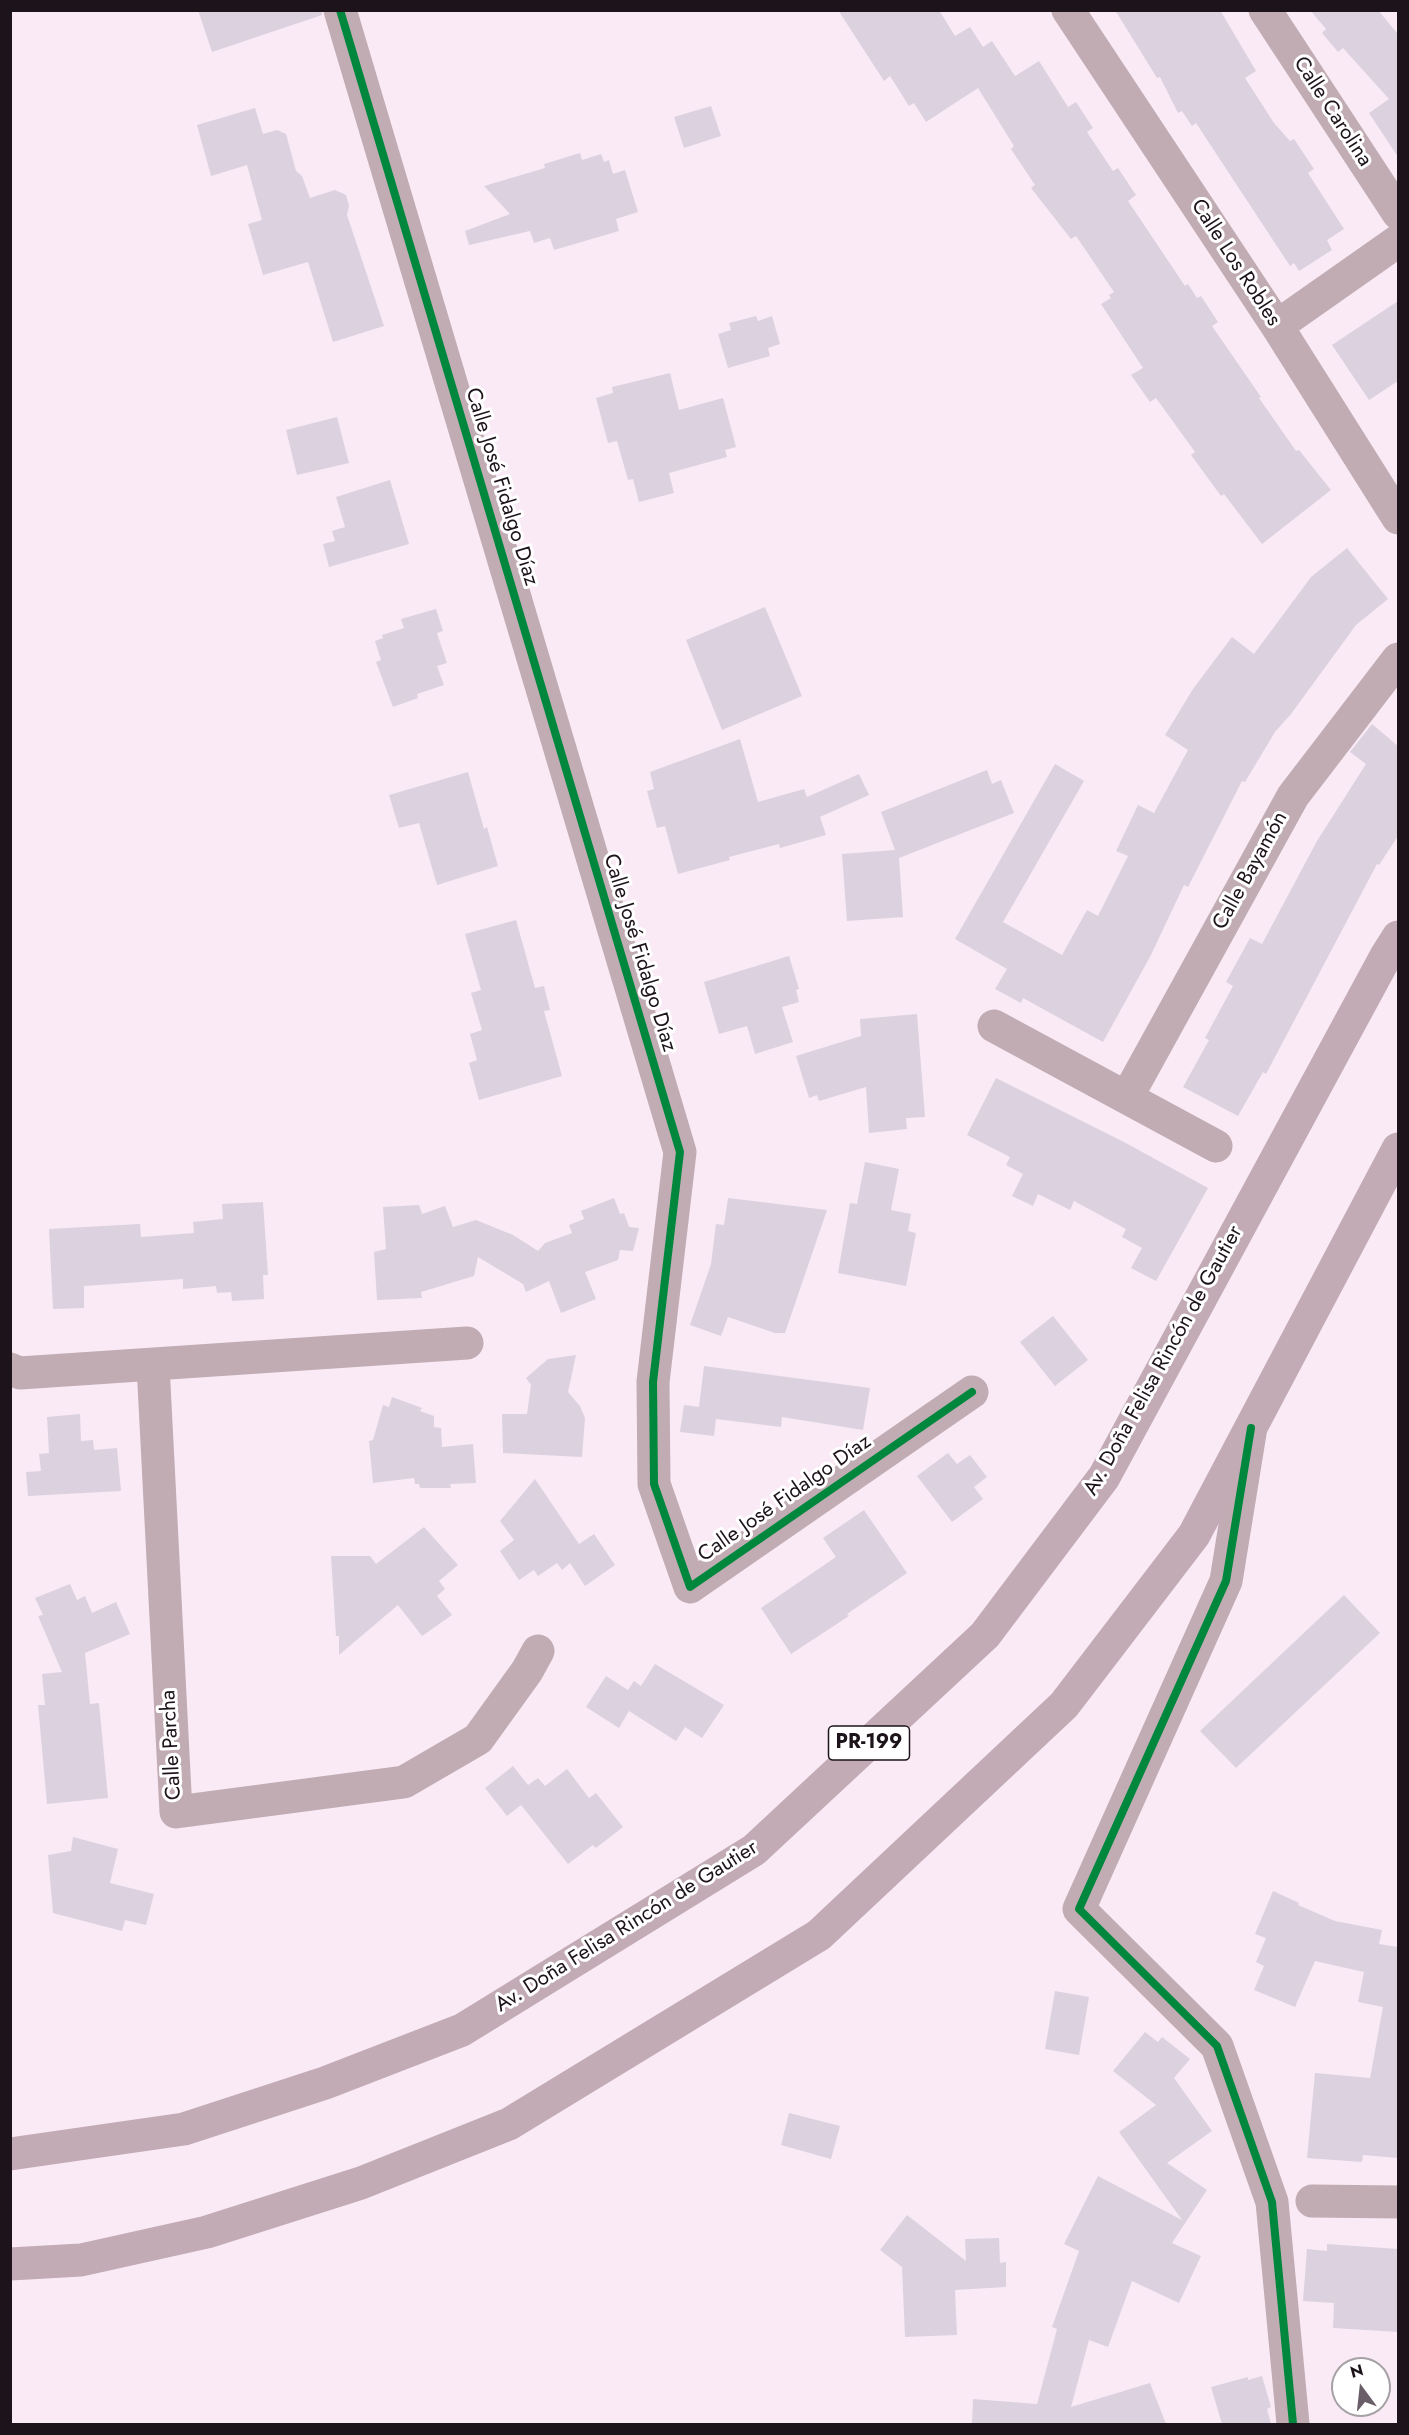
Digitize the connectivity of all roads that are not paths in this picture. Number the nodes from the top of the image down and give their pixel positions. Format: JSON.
{"nodes":[{"id":1,"x":340,"y":10,"type":"edge"},
{"id":2,"x":1068,"y":10,"type":"edge"},
{"id":3,"x":1265,"y":10,"type":"edge"},
{"id":4,"x":1398,"y":213,"type":"edge"},
{"id":5,"x":1398,"y":241,"type":"edge"},
{"id":6,"x":1277,"y":326,"type":"junction"},
{"id":7,"x":1398,"y":518,"type":"edge"},
{"id":8,"x":1398,"y":659,"type":"edge"},
{"id":9,"x":1394,"y":952,"type":"edge"},
{"id":10,"x":994,"y":1026,"type":"dead end"},
{"id":11,"x":1127,"y":1097,"type":"junction"},
{"id":12,"x":1216,"y":1146,"type":"dead end"},
{"id":13,"x":1398,"y":1149,"type":"edge"},
{"id":14,"x":467,"y":1343,"type":"dead end"},
{"id":15,"x":153,"y":1365,"type":"junction"},
{"id":16,"x":10,"y":1369,"type":"edge"},
{"id":17,"x":972,"y":1392,"type":"dead end"},
{"id":18,"x":1251,"y":1428,"type":"junction"},
{"id":19,"x":538,"y":1652,"type":"dead end"},
{"id":20,"x":10,"y":2154,"type":"edge"},
{"id":21,"x":1312,"y":2202,"type":"dead end"},
{"id":22,"x":1398,"y":2202,"type":"edge"},
{"id":23,"x":10,"y":2264,"type":"edge"},
{"id":24,"x":1293,"y":2424,"type":"edge"}],
"edges":[{"from":1,"to":17,"type":"street","name":"Calle José Fidalgo Díaz"},
{"from":2,"to":6,"type":"street","name":"Calle Los Robles"},
{"from":3,"to":4,"type":"street","name":"Calle Carolina"},
{"from":5,"to":6,"type":"street"},
{"from":6,"to":7,"type":"street","name":"Calle Los Robles"},
{"from":8,"to":11,"type":"street","name":"Calle Bayamón"},
{"from":9,"to":20,"type":"main road","name":"Av. Doña Felisa Rincón de Gautier","number":"PR-199"},
{"from":10,"to":11,"type":"street"},
{"from":11,"to":12,"type":"street"},
{"from":13,"to":18,"type":"main road"},
{"from":14,"to":15,"type":"street"},
{"from":15,"to":16,"type":"street"},
{"from":15,"to":19,"type":"street","name":"Calle Parcha"},
{"from":18,"to":23,"type":"main road"},
{"from":18,"to":24,"type":"street"},
{"from":21,"to":22,"type":"street"}]}
